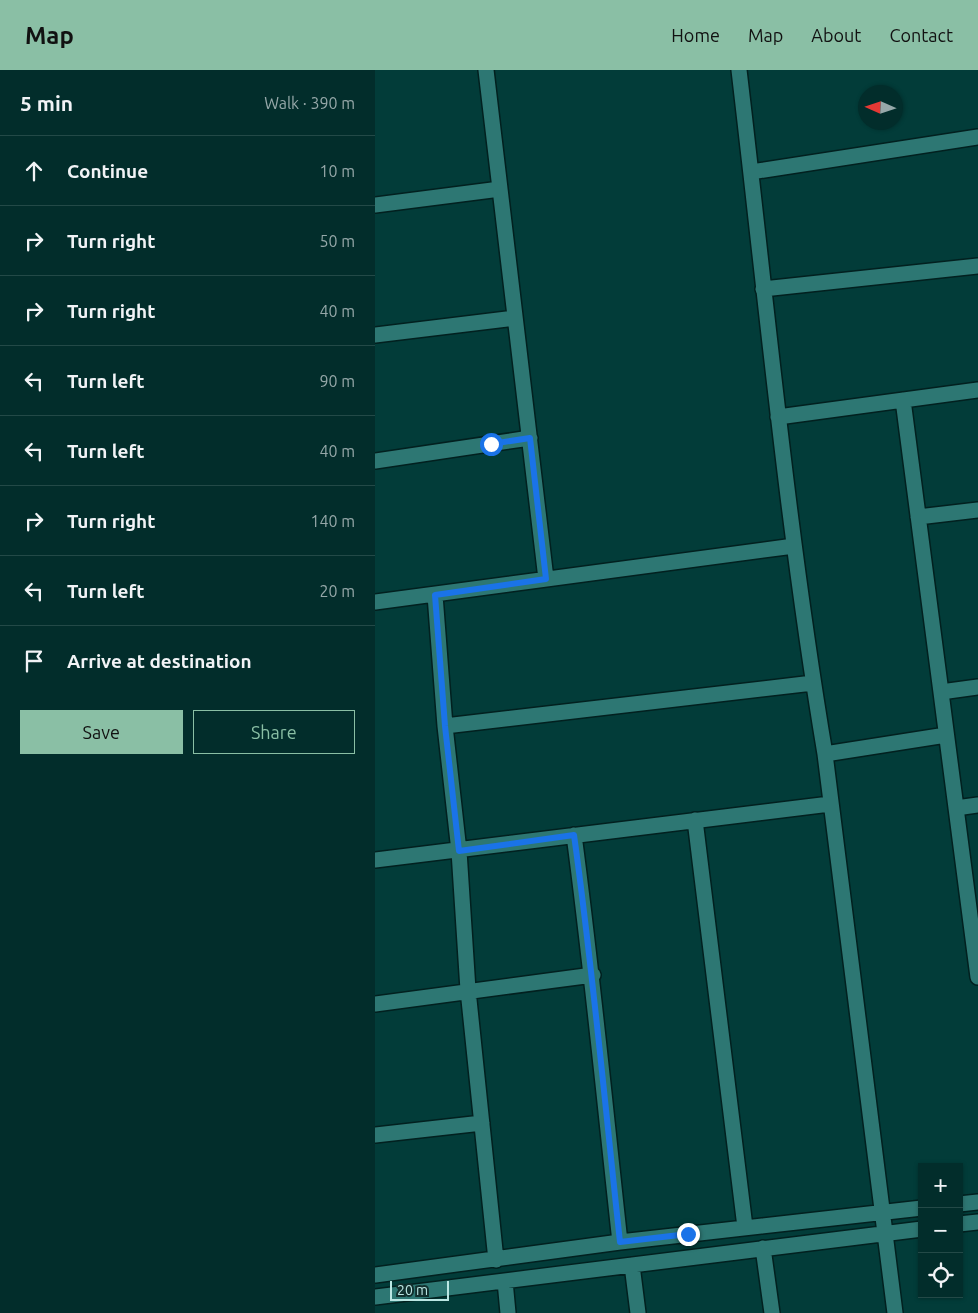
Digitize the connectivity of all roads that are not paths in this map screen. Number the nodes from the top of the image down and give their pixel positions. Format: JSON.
{"nodes":[{"id":1,"x":485,"y":70,"type":"edge"},
{"id":2,"x":739,"y":70,"type":"edge"},
{"id":3,"x":978,"y":137,"type":"edge"},
{"id":4,"x":751,"y":172,"type":"junction"},
{"id":5,"x":500,"y":190,"type":"junction"},
{"id":6,"x":375,"y":201,"type":"edge"},
{"id":7,"x":978,"y":266,"type":"edge"},
{"id":8,"x":763,"y":290,"type":"junction"},
{"id":9,"x":515,"y":318,"type":"junction"},
{"id":10,"x":375,"y":335,"type":"edge"},
{"id":11,"x":978,"y":390,"type":"edge"},
{"id":12,"x":903,"y":400,"type":"junction"},
{"id":13,"x":778,"y":417,"type":"junction"},
{"id":14,"x":530,"y":438,"type":"junction"},
{"id":15,"x":375,"y":461,"type":"edge"},
{"id":16,"x":978,"y":510,"type":"edge"},
{"id":17,"x":918,"y":517,"type":"junction"},
{"id":18,"x":794,"y":546,"type":"junction"},
{"id":19,"x":546,"y":579,"type":"junction"},
{"id":20,"x":435,"y":595,"type":"junction"},
{"id":21,"x":375,"y":602,"type":"edge"},
{"id":22,"x":813,"y":683,"type":"junction"},
{"id":23,"x":978,"y":687,"type":"edge"},
{"id":24,"x":941,"y":692,"type":"junction"},
{"id":25,"x":445,"y":726,"type":"junction"},
{"id":26,"x":946,"y":735,"type":"junction"},
{"id":27,"x":825,"y":754,"type":"junction"},
{"id":28,"x":830,"y":804,"type":"junction"},
{"id":29,"x":978,"y":805,"type":"edge"},
{"id":30,"x":956,"y":808,"type":"junction"},
{"id":31,"x":695,"y":820,"type":"junction"},
{"id":32,"x":574,"y":835,"type":"junction"},
{"id":33,"x":459,"y":851,"type":"junction"},
{"id":34,"x":375,"y":860,"type":"edge"},
{"id":35,"x":975,"y":932,"type":"edge"},
{"id":36,"x":593,"y":975,"type":"junction"},
{"id":37,"x":978,"y":977,"type":"edge"},
{"id":38,"x":468,"y":990,"type":"junction"},
{"id":39,"x":375,"y":1004,"type":"edge"},
{"id":40,"x":482,"y":1123,"type":"junction"},
{"id":41,"x":375,"y":1134,"type":"edge"},
{"id":42,"x":978,"y":1202,"type":"edge"},
{"id":43,"x":963,"y":1204,"type":"edge"},
{"id":44,"x":918,"y":1208,"type":"edge"},
{"id":45,"x":882,"y":1212,"type":"junction"},
{"id":46,"x":978,"y":1222,"type":"edge"},
{"id":47,"x":963,"y":1224,"type":"edge"},
{"id":48,"x":745,"y":1228,"type":"junction"},
{"id":49,"x":918,"y":1230,"type":"edge"},
{"id":50,"x":885,"y":1234,"type":"junction"},
{"id":51,"x":620,"y":1242,"type":"junction"},
{"id":52,"x":763,"y":1248,"type":"junction"},
{"id":53,"x":496,"y":1260,"type":"junction"},
{"id":54,"x":632,"y":1265,"type":"junction"},
{"id":55,"x":375,"y":1275,"type":"edge"},
{"id":56,"x":505,"y":1282,"type":"junction"},
{"id":57,"x":375,"y":1297,"type":"edge"},
{"id":58,"x":508,"y":1313,"type":"edge"},
{"id":59,"x":638,"y":1313,"type":"edge"},
{"id":60,"x":772,"y":1313,"type":"edge"},
{"id":61,"x":895,"y":1313,"type":"edge"}],
"edges":[{"from":1,"to":5,"type":"street"},
{"from":2,"to":4,"type":"street"},
{"from":3,"to":4,"type":"street"},
{"from":4,"to":8,"type":"street"},
{"from":5,"to":6,"type":"street"},
{"from":5,"to":9,"type":"street"},
{"from":7,"to":8,"type":"street"},
{"from":8,"to":13,"type":"street"},
{"from":9,"to":10,"type":"street"},
{"from":9,"to":14,"type":"street"},
{"from":11,"to":12,"type":"street"},
{"from":12,"to":13,"type":"street"},
{"from":12,"to":17,"type":"street"},
{"from":13,"to":18,"type":"street"},
{"from":14,"to":15,"type":"street"},
{"from":14,"to":19,"type":"street"},
{"from":16,"to":17,"type":"street"},
{"from":17,"to":24,"type":"street"},
{"from":18,"to":19,"type":"street"},
{"from":18,"to":22,"type":"street"},
{"from":19,"to":20,"type":"street"},
{"from":20,"to":21,"type":"street"},
{"from":20,"to":25,"type":"street"},
{"from":22,"to":25,"type":"street"},
{"from":22,"to":27,"type":"street"},
{"from":23,"to":24,"type":"street"},
{"from":24,"to":26,"type":"street"},
{"from":25,"to":33,"type":"street"},
{"from":26,"to":27,"type":"street"},
{"from":26,"to":30,"type":"street"},
{"from":27,"to":28,"type":"street"},
{"from":28,"to":31,"type":"street"},
{"from":28,"to":45,"type":"street"},
{"from":29,"to":30,"type":"street"},
{"from":30,"to":35,"type":"street"},
{"from":31,"to":32,"type":"street"},
{"from":31,"to":48,"type":"street"},
{"from":32,"to":33,"type":"street"},
{"from":32,"to":36,"type":"street"},
{"from":33,"to":34,"type":"street"},
{"from":33,"to":38,"type":"street"},
{"from":35,"to":37,"type":"street"},
{"from":36,"to":38,"type":"street"},
{"from":36,"to":51,"type":"street"},
{"from":38,"to":39,"type":"street"},
{"from":38,"to":40,"type":"street"},
{"from":40,"to":41,"type":"street"},
{"from":40,"to":53,"type":"street"},
{"from":42,"to":43,"type":"street"},
{"from":44,"to":45,"type":"street"},
{"from":45,"to":48,"type":"street"},
{"from":45,"to":50,"type":"street"},
{"from":46,"to":47,"type":"street"},
{"from":48,"to":51,"type":"street"},
{"from":49,"to":50,"type":"street"},
{"from":50,"to":52,"type":"street"},
{"from":50,"to":61,"type":"street"},
{"from":51,"to":53,"type":"street"},
{"from":52,"to":54,"type":"street"},
{"from":52,"to":60,"type":"street"},
{"from":53,"to":55,"type":"street"},
{"from":54,"to":56,"type":"street"},
{"from":54,"to":59,"type":"street"},
{"from":56,"to":57,"type":"street"},
{"from":56,"to":58,"type":"street"}]}
